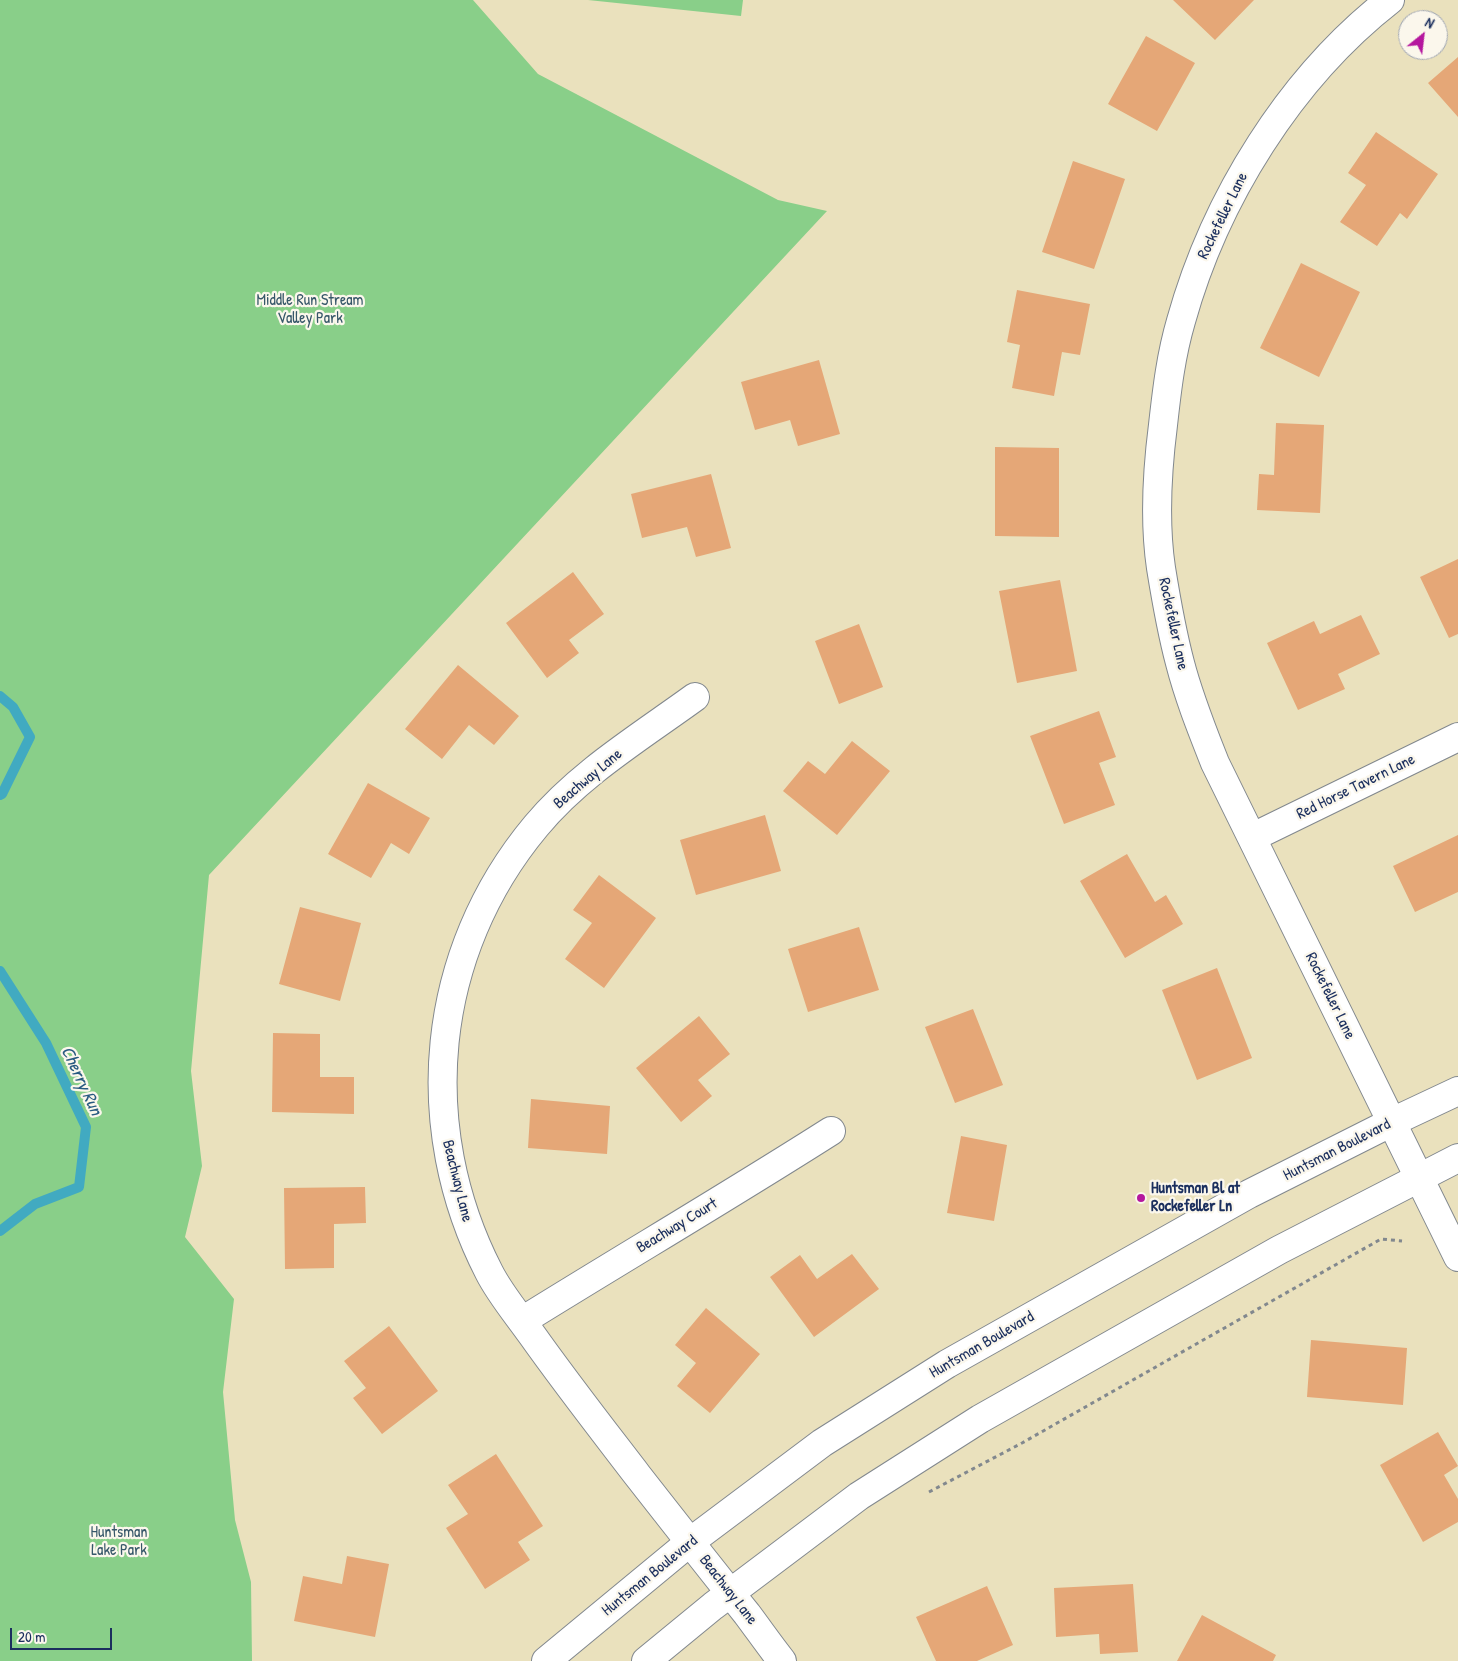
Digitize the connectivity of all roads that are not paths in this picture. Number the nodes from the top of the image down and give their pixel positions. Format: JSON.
{"nodes":[{"id":1,"x":1390,"y":0,"type":"edge"},
{"id":2,"x":695,"y":697,"type":"dead end"},
{"id":3,"x":1458,"y":737,"type":"edge"},
{"id":4,"x":1253,"y":837,"type":"junction"},
{"id":5,"x":1458,"y":1091,"type":"edge"},
{"id":6,"x":1392,"y":1122,"type":"junction"},
{"id":7,"x":831,"y":1131,"type":"dead end"},
{"id":8,"x":1458,"y":1158,"type":"edge"},
{"id":9,"x":1419,"y":1179,"type":"junction"},
{"id":10,"x":1458,"y":1258,"type":"edge"},
{"id":11,"x":522,"y":1321,"type":"junction"},
{"id":12,"x":690,"y":1542,"type":"junction"},
{"id":13,"x":730,"y":1593,"type":"junction"},
{"id":14,"x":546,"y":1661,"type":"edge"},
{"id":15,"x":646,"y":1661,"type":"edge"},
{"id":16,"x":782,"y":1661,"type":"edge"}],
"edges":[{"from":1,"to":4,"type":"street","name":"Rockefeller Lane"},
{"from":2,"to":11,"type":"street","name":"Beachway Lane"},
{"from":3,"to":4,"type":"street","name":"Red Horse Tavern Lane"},
{"from":4,"to":6,"type":"street","name":"Rockefeller Lane"},
{"from":5,"to":6,"type":"street","name":"Huntsman Boulevard"},
{"from":6,"to":9,"type":"street","name":"Rockefeller Lane"},
{"from":6,"to":12,"type":"street","name":"Huntsman Boulevard"},
{"from":7,"to":11,"type":"street","name":"Beachway Court"},
{"from":8,"to":9,"type":"street"},
{"from":9,"to":10,"type":"street","name":"Rockefeller Lane"},
{"from":9,"to":13,"type":"street"},
{"from":11,"to":12,"type":"street","name":"Beachway Lane"},
{"from":12,"to":13,"type":"street","name":"Beachway Lane"},
{"from":12,"to":14,"type":"street","name":"Huntsman Boulevard"},
{"from":13,"to":15,"type":"street"},
{"from":13,"to":16,"type":"street","name":"Beachway Lane"}]}
